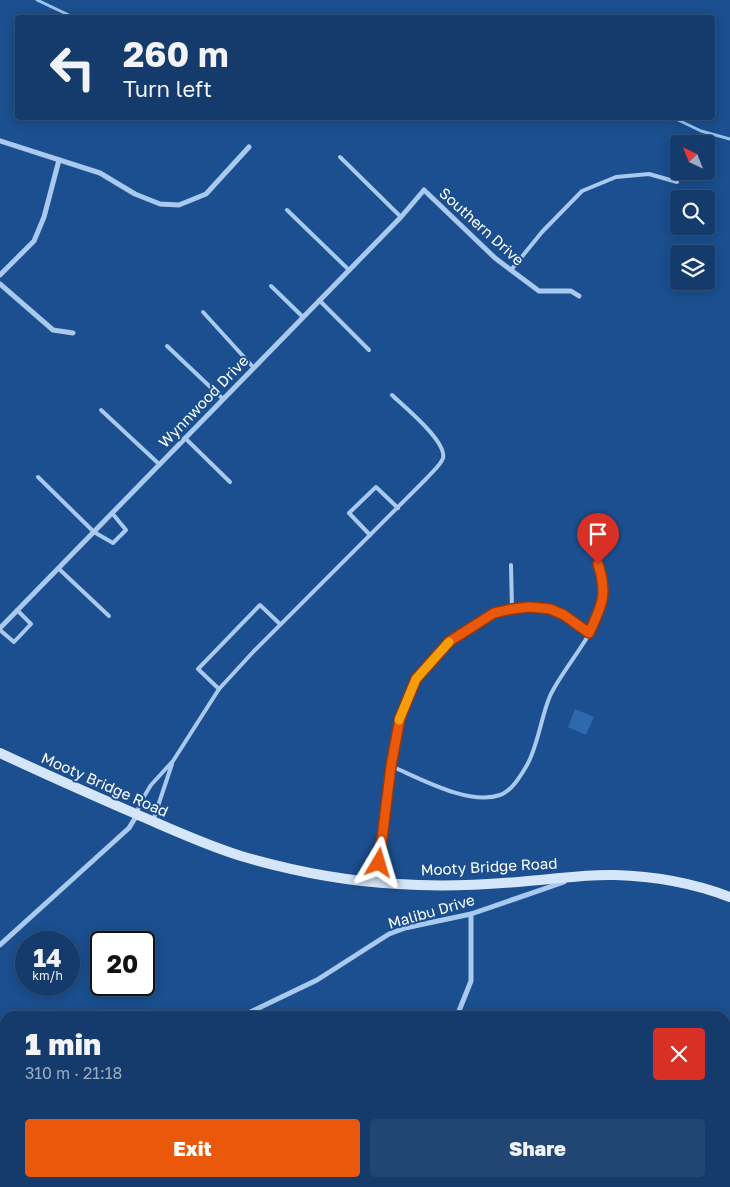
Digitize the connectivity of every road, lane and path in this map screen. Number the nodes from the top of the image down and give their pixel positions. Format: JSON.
{"nodes":[{"id":1,"x":0,"y":141,"type":"edge"},
{"id":2,"x":248,"y":147,"type":"dead end"},
{"id":3,"x":340,"y":157,"type":"dead end"},
{"id":4,"x":59,"y":160,"type":"junction"},
{"id":5,"x":677,"y":182,"type":"dead end"},
{"id":6,"x":424,"y":190,"type":"joint"},
{"id":7,"x":287,"y":210,"type":"dead end"},
{"id":8,"x":401,"y":217,"type":"junction"},
{"id":9,"x":349,"y":270,"type":"junction"},
{"id":10,"x":511,"y":270,"type":"junction"},
{"id":11,"x":0,"y":275,"type":"edge"},
{"id":12,"x":0,"y":284,"type":"edge"},
{"id":13,"x":271,"y":286,"type":"dead end"},
{"id":14,"x":578,"y":296,"type":"dead end"},
{"id":15,"x":319,"y":300,"type":"junction"},
{"id":16,"x":203,"y":312,"type":"dead end"},
{"id":17,"x":303,"y":317,"type":"junction"},
{"id":18,"x":73,"y":332,"type":"dead end"},
{"id":19,"x":167,"y":346,"type":"dead end"},
{"id":20,"x":369,"y":350,"type":"dead end"},
{"id":21,"x":252,"y":367,"type":"junction"},
{"id":22,"x":392,"y":395,"type":"dead end"},
{"id":23,"x":223,"y":399,"type":"junction"},
{"id":24,"x":102,"y":410,"type":"dead end"},
{"id":25,"x":185,"y":438,"type":"junction"},
{"id":26,"x":159,"y":464,"type":"junction"},
{"id":27,"x":38,"y":478,"type":"dead end"},
{"id":28,"x":230,"y":482,"type":"dead end"},
{"id":29,"x":398,"y":508,"type":"junction"},
{"id":30,"x":112,"y":513,"type":"junction"},
{"id":31,"x":94,"y":532,"type":"junction"},
{"id":32,"x":588,"y":533,"type":"dead end"},
{"id":33,"x":370,"y":535,"type":"junction"},
{"id":34,"x":511,"y":565,"type":"dead end"},
{"id":35,"x":58,"y":568,"type":"junction"},
{"id":36,"x":512,"y":609,"type":"junction"},
{"id":37,"x":17,"y":610,"type":"junction"},
{"id":38,"x":109,"y":616,"type":"dead end"},
{"id":39,"x":280,"y":624,"type":"junction"},
{"id":40,"x":0,"y":629,"type":"edge"},
{"id":41,"x":589,"y":633,"type":"junction"},
{"id":42,"x":219,"y":689,"type":"junction"},
{"id":43,"x":0,"y":754,"type":"edge"},
{"id":44,"x":173,"y":761,"type":"junction"},
{"id":45,"x":391,"y":766,"type":"junction"},
{"id":46,"x":137,"y":814,"type":"junction"},
{"id":47,"x":153,"y":822,"type":"junction"},
{"id":48,"x":581,"y":876,"type":"junction"},
{"id":49,"x":377,"y":882,"type":"junction"},
{"id":50,"x":730,"y":897,"type":"edge"},
{"id":51,"x":471,"y":914,"type":"junction"},
{"id":52,"x":0,"y":945,"type":"edge"},
{"id":53,"x":253,"y":1011,"type":"edge"},
{"id":54,"x":459,"y":1011,"type":"edge"}],
"edges":[{"from":1,"to":4,"type":"street"},
{"from":2,"to":4,"type":"street"},
{"from":3,"to":8,"type":"lane"},
{"from":4,"to":11,"type":"street"},
{"from":5,"to":10,"type":"lane"},
{"from":6,"to":8,"type":"street","name":"Wynnwood Drive"},
{"from":6,"to":10,"type":"street","name":"Southern Drive"},
{"from":7,"to":9,"type":"lane"},
{"from":8,"to":9,"type":"street","name":"Wynnwood Drive"},
{"from":9,"to":15,"type":"street","name":"Wynnwood Drive"},
{"from":10,"to":14,"type":"street","name":"Southern Drive"},
{"from":12,"to":18,"type":"street"},
{"from":13,"to":17,"type":"lane"},
{"from":15,"to":17,"type":"street","name":"Wynnwood Drive"},
{"from":15,"to":20,"type":"lane"},
{"from":16,"to":21,"type":"lane"},
{"from":17,"to":21,"type":"street","name":"Wynnwood Drive"},
{"from":19,"to":23,"type":"lane"},
{"from":21,"to":23,"type":"street","name":"Wynnwood Drive"},
{"from":22,"to":29,"type":"lane"},
{"from":23,"to":25,"type":"street","name":"Wynnwood Drive"},
{"from":24,"to":26,"type":"lane"},
{"from":25,"to":26,"type":"street","name":"Wynnwood Drive"},
{"from":25,"to":28,"type":"lane"},
{"from":26,"to":30,"type":"street","name":"Wynnwood Drive"},
{"from":27,"to":31,"type":"lane"},
{"from":29,"to":33,"type":"lane"},
{"from":29,"to":33,"type":"lane"},
{"from":30,"to":31,"type":"street","name":"Wynnwood Drive"},
{"from":30,"to":31,"type":"lane"},
{"from":31,"to":35,"type":"street","name":"Wynnwood Drive"},
{"from":32,"to":41,"type":"lane"},
{"from":33,"to":39,"type":"lane"},
{"from":34,"to":36,"type":"lane"},
{"from":35,"to":37,"type":"street","name":"Wynnwood Drive"},
{"from":35,"to":38,"type":"lane"},
{"from":36,"to":41,"type":"lane"},
{"from":36,"to":45,"type":"lane"},
{"from":37,"to":40,"type":"street","name":"Wynnwood Drive"},
{"from":37,"to":40,"type":"lane"},
{"from":39,"to":42,"type":"lane"},
{"from":39,"to":42,"type":"lane"},
{"from":41,"to":45,"type":"lane"},
{"from":42,"to":44,"type":"lane"},
{"from":43,"to":46,"type":"main road","name":"Mooty Bridge Road"},
{"from":44,"to":46,"type":"lane"},
{"from":44,"to":47,"type":"lane"},
{"from":45,"to":49,"type":"lane"},
{"from":46,"to":47,"type":"main road","name":"Mooty Bridge Road"},
{"from":46,"to":52,"type":"street"},
{"from":47,"to":49,"type":"main road","name":"Mooty Bridge Road"},
{"from":48,"to":49,"type":"main road","name":"Mooty Bridge Road"},
{"from":48,"to":50,"type":"main road","name":"Mooty Bridge Road"},
{"from":48,"to":51,"type":"street","name":"Malibu Drive"},
{"from":51,"to":53,"type":"street","name":"Malibu Drive"},
{"from":51,"to":54,"type":"street"}]}
